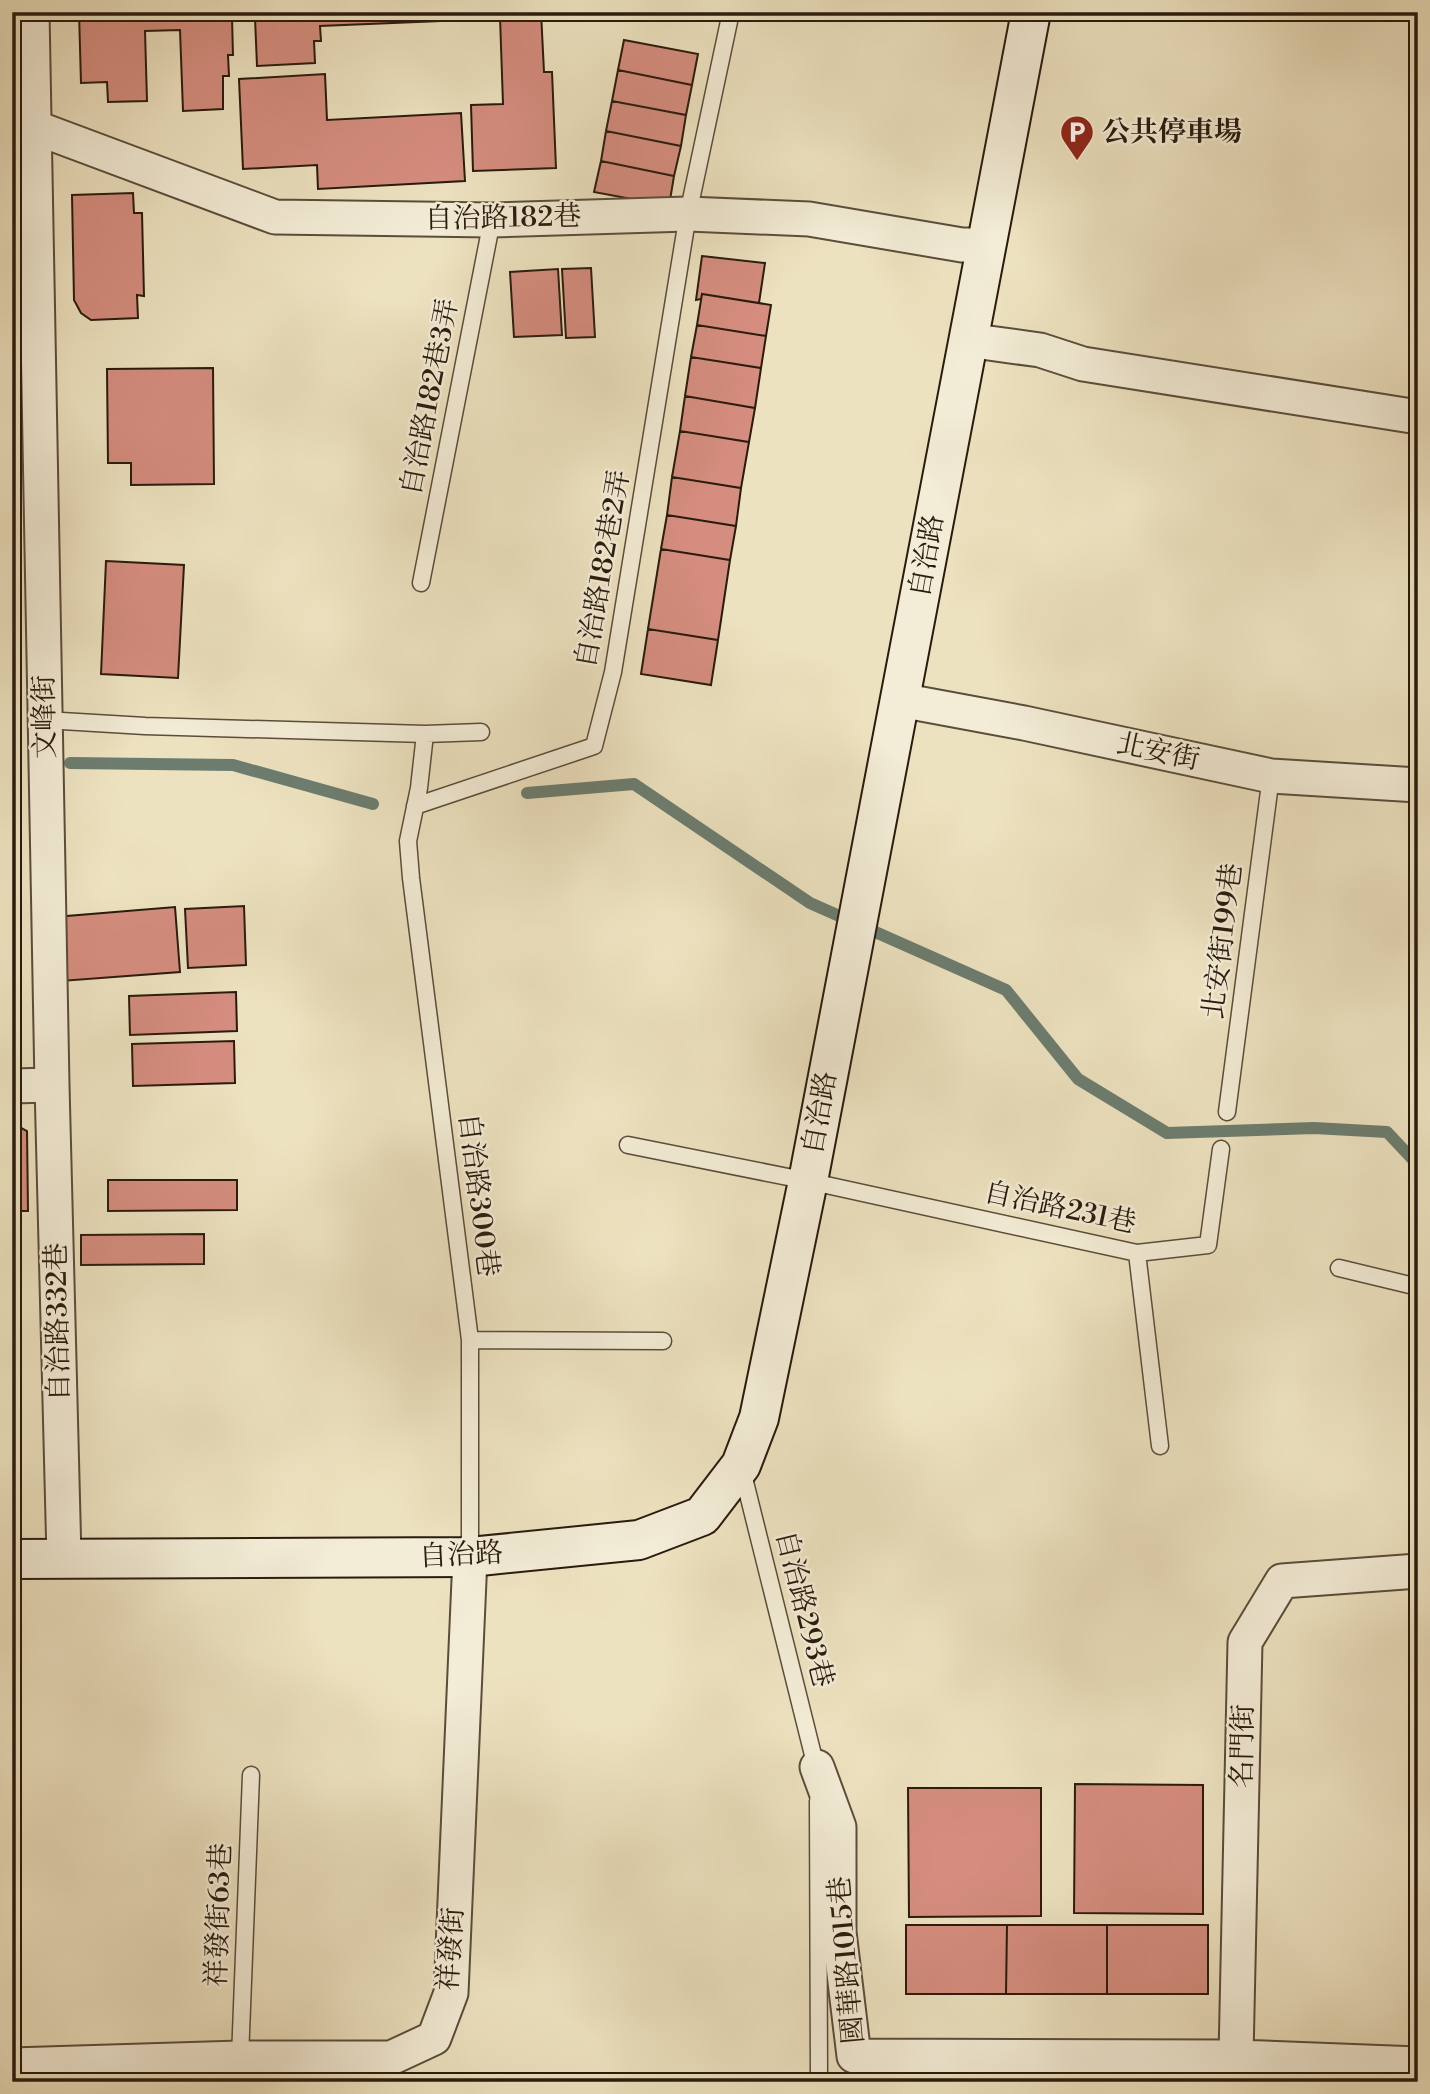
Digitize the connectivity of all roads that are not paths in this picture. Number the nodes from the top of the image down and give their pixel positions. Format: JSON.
{"nodes":[{"id":1,"x":32,"y":12,"type":"edge"},
{"id":2,"x":732,"y":12,"type":"edge"},
{"id":3,"x":1031,"y":12,"type":"edge"},
{"id":4,"x":34,"y":127,"type":"junction"},
{"id":5,"x":688,"y":214,"type":"junction"},
{"id":6,"x":492,"y":220,"type":"junction"},
{"id":7,"x":985,"y":245,"type":"junction"},
{"id":8,"x":967,"y":340,"type":"junction"},
{"id":9,"x":1418,"y":417,"type":"edge"},
{"id":10,"x":421,"y":583,"type":"dead end"},
{"id":11,"x":900,"y":700,"type":"junction"},
{"id":12,"x":45,"y":720,"type":"junction"},
{"id":13,"x":481,"y":732,"type":"dead end"},
{"id":14,"x":425,"y":734,"type":"junction"},
{"id":15,"x":1271,"y":776,"type":"junction"},
{"id":16,"x":1418,"y":785,"type":"edge"},
{"id":17,"x":415,"y":806,"type":"junction"},
{"id":18,"x":52,"y":1085,"type":"junction"},
{"id":19,"x":12,"y":1086,"type":"edge"},
{"id":20,"x":1227,"y":1112,"type":"dead end"},
{"id":21,"x":628,"y":1145,"type":"dead end"},
{"id":22,"x":1221,"y":1149,"type":"dead end"},
{"id":23,"x":808,"y":1181,"type":"junction"},
{"id":24,"x":1137,"y":1253,"type":"junction"},
{"id":25,"x":1339,"y":1268,"type":"dead end"},
{"id":26,"x":1418,"y":1287,"type":"edge"},
{"id":27,"x":470,"y":1340,"type":"junction"},
{"id":28,"x":663,"y":1341,"type":"dead end"},
{"id":29,"x":1160,"y":1446,"type":"dead end"},
{"id":30,"x":741,"y":1465,"type":"junction"},
{"id":31,"x":470,"y":1557,"type":"junction"},
{"id":32,"x":64,"y":1558,"type":"junction"},
{"id":33,"x":12,"y":1559,"type":"edge"},
{"id":34,"x":1418,"y":1571,"type":"edge"},
{"id":35,"x":817,"y":1767,"type":"junction"},
{"id":36,"x":251,"y":1775,"type":"dead end"},
{"id":37,"x":1236,"y":2057,"type":"junction"},
{"id":38,"x":240,"y":2058,"type":"junction"},
{"id":39,"x":1418,"y":2064,"type":"edge"},
{"id":40,"x":12,"y":2065,"type":"edge"},
{"id":41,"x":819,"y":2082,"type":"edge"}],
"edges":[{"from":1,"to":4,"type":"street","name":"文峰街"},
{"from":2,"to":5,"type":"lane"},
{"from":3,"to":7,"type":"street","name":"自治路"},
{"from":4,"to":6,"type":"street","name":"自治路182巷"},
{"from":4,"to":12,"type":"street","name":"文峰街"},
{"from":5,"to":6,"type":"street","name":"自治路182巷"},
{"from":5,"to":7,"type":"street","name":"自治路182巷"},
{"from":5,"to":17,"type":"lane","name":"自治路182巷2弄"},
{"from":6,"to":10,"type":"lane","name":"自治路182巷3弄"},
{"from":7,"to":8,"type":"street","name":"自治路"},
{"from":8,"to":9,"type":"street"},
{"from":8,"to":11,"type":"street","name":"自治路"},
{"from":11,"to":15,"type":"street","name":"北安街"},
{"from":11,"to":23,"type":"street","name":"自治路"},
{"from":12,"to":14,"type":"lane"},
{"from":12,"to":18,"type":"street","name":"文峰街"},
{"from":13,"to":14,"type":"lane"},
{"from":14,"to":17,"type":"lane","name":"自治路300巷"},
{"from":15,"to":16,"type":"street","name":"北安街"},
{"from":15,"to":20,"type":"lane","name":"北安街199巷"},
{"from":17,"to":27,"type":"lane","name":"自治路300巷"},
{"from":18,"to":19,"type":"street"},
{"from":18,"to":32,"type":"street","name":"自治路332巷"},
{"from":21,"to":23,"type":"lane","name":"自治路231巷"},
{"from":22,"to":24,"type":"lane","name":"自治路231巷"},
{"from":23,"to":24,"type":"lane","name":"自治路231巷"},
{"from":23,"to":30,"type":"street","name":"自治路"},
{"from":24,"to":29,"type":"lane"},
{"from":25,"to":26,"type":"lane"},
{"from":27,"to":28,"type":"lane"},
{"from":27,"to":31,"type":"lane","name":"自治路300巷"},
{"from":30,"to":31,"type":"street","name":"自治路"},
{"from":30,"to":35,"type":"lane","name":"自治路293巷"},
{"from":31,"to":32,"type":"street","name":"自治路"},
{"from":31,"to":38,"type":"street","name":"祥發街"},
{"from":32,"to":33,"type":"street","name":"自治路"},
{"from":34,"to":37,"type":"street","name":"名門街"},
{"from":35,"to":37,"type":"street","name":"國華路1015巷"},
{"from":35,"to":41,"type":"lane","name":"自治路293巷"},
{"from":36,"to":38,"type":"lane","name":"祥發街63巷"},
{"from":37,"to":39,"type":"street","name":"國華路1015巷"},
{"from":38,"to":40,"type":"street","name":"祥發街"}]}
